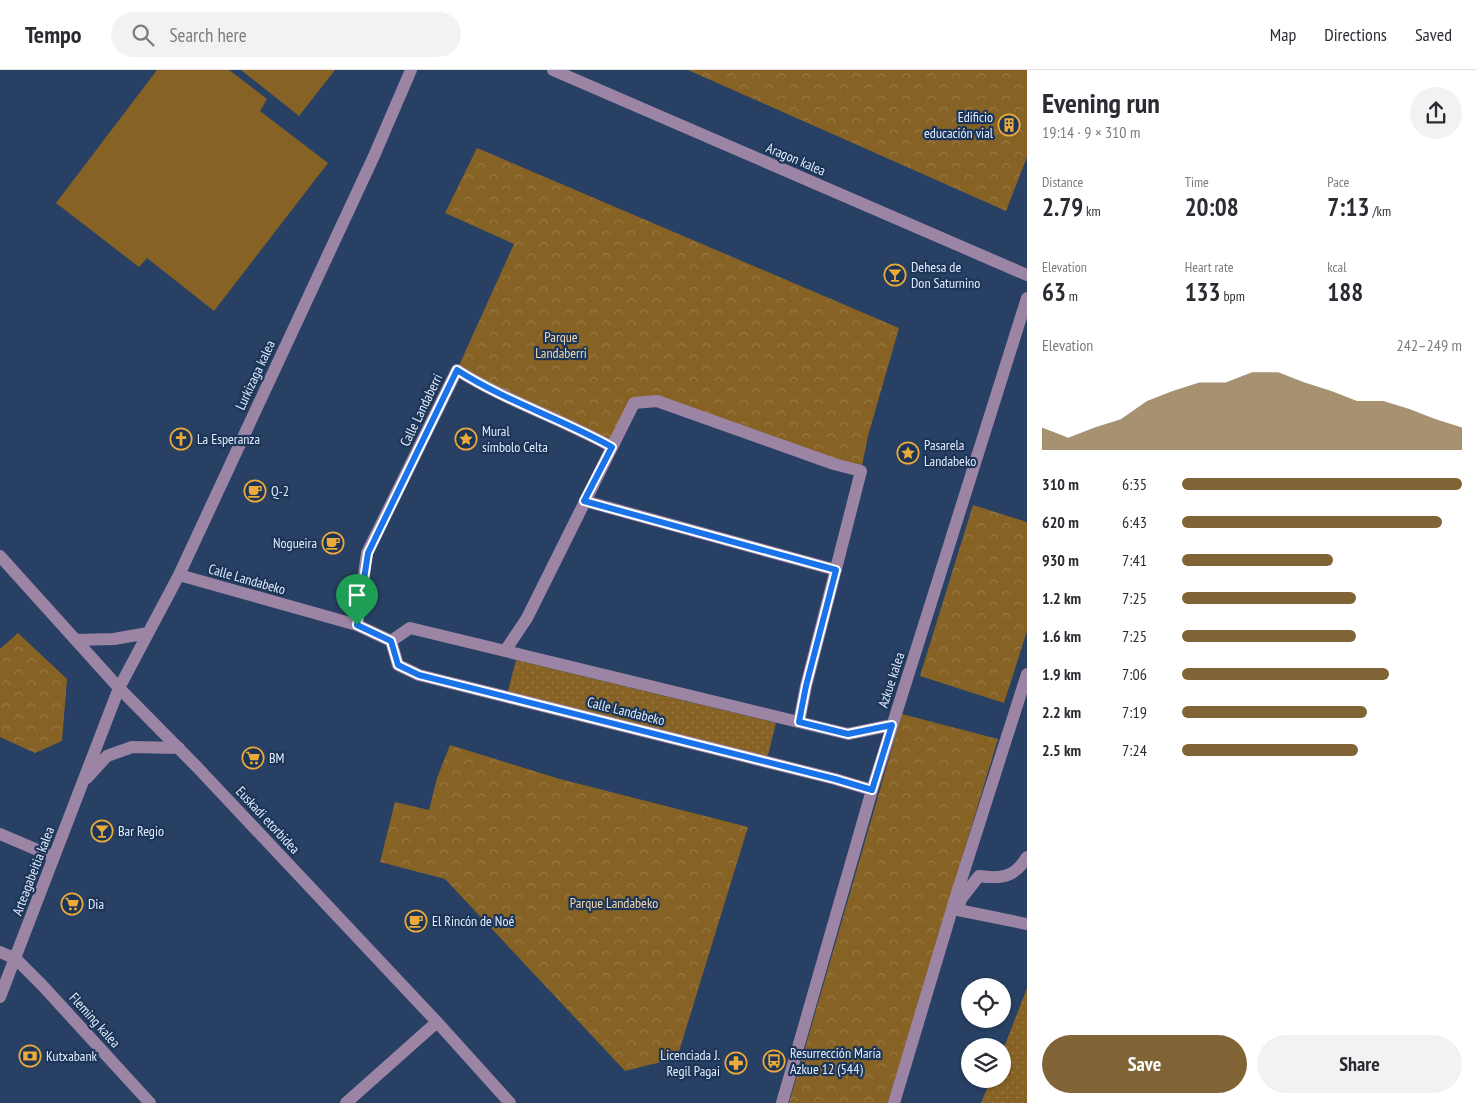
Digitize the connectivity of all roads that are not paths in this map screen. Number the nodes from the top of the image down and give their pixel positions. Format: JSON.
{"nodes":[{"id":1,"x":411,"y":70,"type":"edge"},
{"id":2,"x":553,"y":70,"type":"edge"},
{"id":3,"x":1027,"y":275,"type":"edge"},
{"id":4,"x":1027,"y":298,"type":"edge"},
{"id":5,"x":612,"y":447,"type":"junction"},
{"id":6,"x":584,"y":501,"type":"junction"},
{"id":7,"x":0,"y":556,"type":"edge"},
{"id":8,"x":836,"y":570,"type":"junction"},
{"id":9,"x":179,"y":575,"type":"junction"},
{"id":10,"x":357,"y":625,"type":"junction"},
{"id":11,"x":148,"y":633,"type":"junction"},
{"id":12,"x":76,"y":640,"type":"junction"},
{"id":13,"x":391,"y":641,"type":"junction"},
{"id":14,"x":505,"y":651,"type":"junction"},
{"id":15,"x":1027,"y":674,"type":"edge"},
{"id":16,"x":119,"y":688,"type":"junction"},
{"id":17,"x":799,"y":722,"type":"junction"},
{"id":18,"x":892,"y":725,"type":"junction"},
{"id":19,"x":179,"y":748,"type":"junction"},
{"id":20,"x":82,"y":784,"type":"junction"},
{"id":21,"x":872,"y":790,"type":"junction"},
{"id":22,"x":0,"y":834,"type":"edge"},
{"id":23,"x":1027,"y":848,"type":"edge"},
{"id":24,"x":54,"y":858,"type":"junction"},
{"id":25,"x":1027,"y":858,"type":"edge"},
{"id":26,"x":956,"y":896,"type":"junction"},
{"id":27,"x":1027,"y":924,"type":"edge"},
{"id":28,"x":0,"y":952,"type":"edge"},
{"id":29,"x":16,"y":959,"type":"junction"},
{"id":30,"x":0,"y":997,"type":"edge"},
{"id":31,"x":437,"y":1022,"type":"junction"},
{"id":32,"x":150,"y":1103,"type":"edge"},
{"id":33,"x":346,"y":1103,"type":"edge"},
{"id":34,"x":510,"y":1103,"type":"edge"},
{"id":35,"x":782,"y":1103,"type":"edge"},
{"id":36,"x":894,"y":1103,"type":"edge"}],
"edges":[{"from":1,"to":9,"type":"street","name":"Lurkizaga kalea"},
{"from":2,"to":3,"type":"street","name":"Aragon kalea"},
{"from":4,"to":18,"type":"street","name":"Azkue kalea"},
{"from":5,"to":6,"type":"street"},
{"from":5,"to":8,"type":"street"},
{"from":5,"to":10,"type":"street","name":"Calle Landaberri"},
{"from":6,"to":8,"type":"street"},
{"from":6,"to":14,"type":"street"},
{"from":7,"to":12,"type":"street","name":"Euskadi etorbidea"},
{"from":8,"to":17,"type":"street"},
{"from":9,"to":10,"type":"street","name":"Calle Landabeko"},
{"from":9,"to":11,"type":"street","name":"Lurkizaga kalea"},
{"from":10,"to":13,"type":"street","name":"Calle Landabeko"},
{"from":11,"to":12,"type":"street"},
{"from":11,"to":16,"type":"street","name":"Lurkizaga kalea"},
{"from":12,"to":16,"type":"street","name":"Euskadi etorbidea"},
{"from":13,"to":14,"type":"street"},
{"from":13,"to":21,"type":"street","name":"Calle Landabeko"},
{"from":14,"to":17,"type":"street"},
{"from":15,"to":26,"type":"street"},
{"from":16,"to":19,"type":"street","name":"Euskadi etorbidea"},
{"from":16,"to":20,"type":"street","name":"Arteagabeitia kalea"},
{"from":17,"to":18,"type":"street"},
{"from":18,"to":21,"type":"street","name":"Azkue kalea"},
{"from":19,"to":20,"type":"street","name":"Arteagabeitia kalea"},
{"from":19,"to":31,"type":"street","name":"Euskadi etorbidea"},
{"from":20,"to":24,"type":"street","name":"Arteagabeitia kalea"},
{"from":21,"to":35,"type":"street","name":"Azkue kalea"},
{"from":22,"to":24,"type":"street"},
{"from":23,"to":26,"type":"street"},
{"from":24,"to":29,"type":"street","name":"Arteagabeitia kalea"},
{"from":25,"to":27,"type":"street"},
{"from":26,"to":36,"type":"street"},
{"from":28,"to":29,"type":"street"},
{"from":29,"to":30,"type":"street","name":"Arteagabeitia kalea"},
{"from":29,"to":32,"type":"street","name":"Fleming kalea"},
{"from":31,"to":33,"type":"street"},
{"from":31,"to":34,"type":"street","name":"Euskadi etorbidea"}]}
